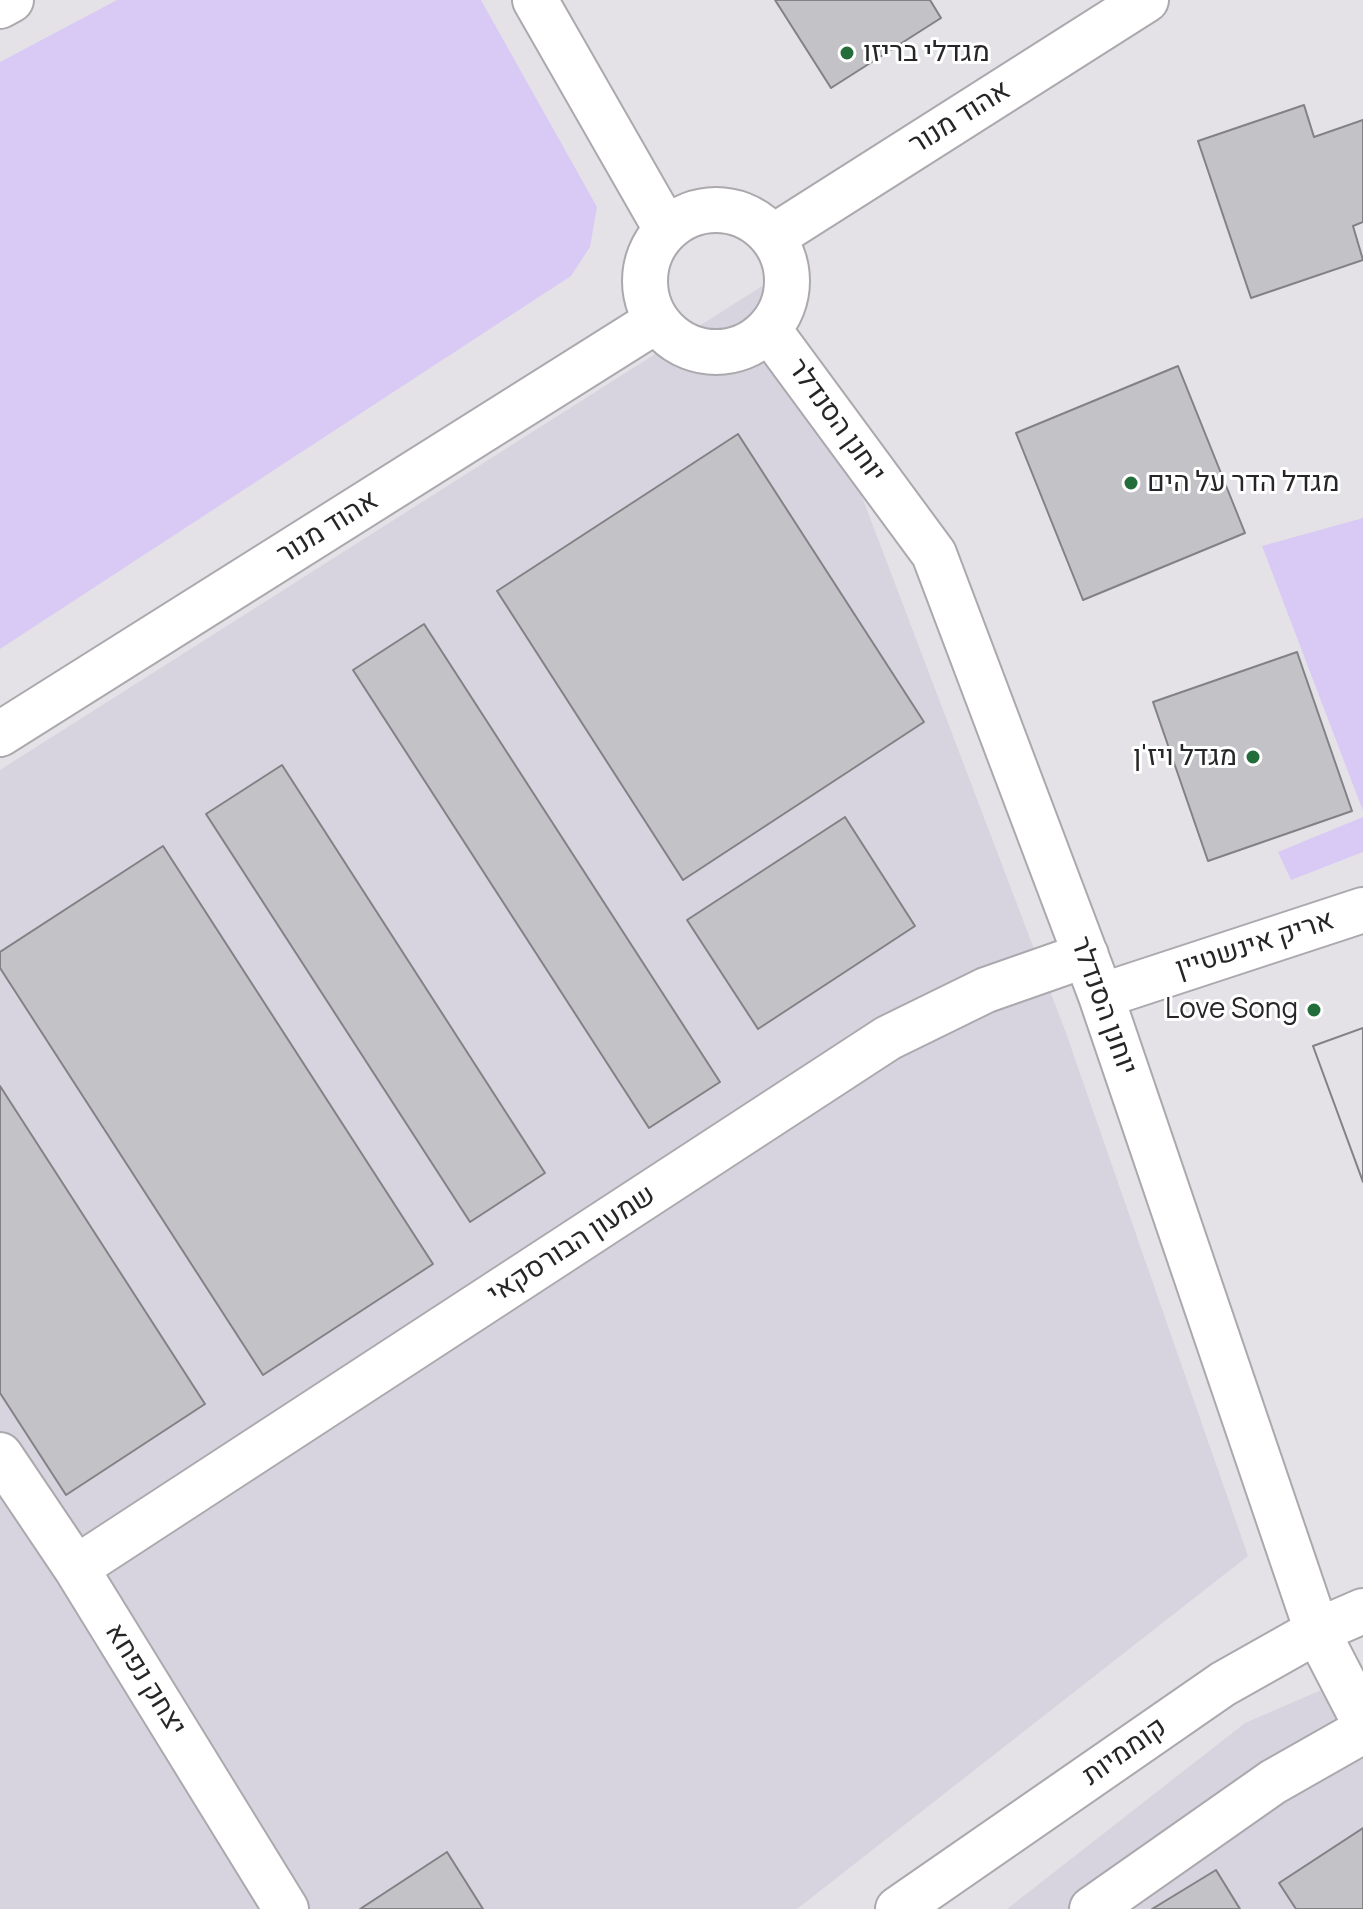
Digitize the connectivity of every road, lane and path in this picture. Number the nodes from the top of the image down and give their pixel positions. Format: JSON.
{"nodes":[{"id":1,"x":11,"y":0,"type":"edge"},
{"id":2,"x":535,"y":0,"type":"edge"},
{"id":3,"x":1146,"y":0,"type":"edge"},
{"id":4,"x":0,"y":6,"type":"edge"},
{"id":5,"x":666,"y":229,"type":"junction"},
{"id":6,"x":773,"y":237,"type":"junction"},
{"id":7,"x":656,"y":321,"type":"junction"},
{"id":8,"x":769,"y":330,"type":"junction"},
{"id":9,"x":0,"y":734,"type":"edge"},
{"id":10,"x":1363,"y":910,"type":"edge"},
{"id":11,"x":1086,"y":955,"type":"junction"},
{"id":12,"x":1101,"y":996,"type":"junction"},
{"id":13,"x":0,"y":1455,"type":"edge"},
{"id":14,"x":76,"y":1568,"type":"junction"},
{"id":15,"x":1363,"y":1611,"type":"edge"},
{"id":16,"x":1317,"y":1631,"type":"junction"},
{"id":17,"x":1363,"y":1720,"type":"edge"},
{"id":18,"x":1363,"y":1731,"type":"edge"},
{"id":19,"x":286,"y":1909,"type":"edge"},
{"id":20,"x":898,"y":1909,"type":"edge"},
{"id":21,"x":1092,"y":1909,"type":"edge"}],
"edges":[{"from":1,"to":4,"type":"street"},
{"from":2,"to":5,"type":"street"},
{"from":3,"to":6,"type":"street","name":"אהוד מנור"},
{"from":5,"to":6,"type":"street"},
{"from":5,"to":7,"type":"street"},
{"from":6,"to":8,"type":"street"},
{"from":7,"to":8,"type":"street"},
{"from":7,"to":9,"type":"street","name":"אהוד מנור"},
{"from":8,"to":11,"type":"street","name":"יוחנן הסנדלר"},
{"from":10,"to":12,"type":"street","name":"אריק אינשטיין"},
{"from":11,"to":12,"type":"street","name":"יוחנן הסנדלר"},
{"from":11,"to":14,"type":"street","name":"שמעון הבורסקאי"},
{"from":12,"to":16,"type":"street","name":"יוחנן הסנדלר"},
{"from":13,"to":14,"type":"street","name":"יצחק נפחא"},
{"from":14,"to":19,"type":"street","name":"יצחק נפחא"},
{"from":15,"to":16,"type":"street","name":"קוממיות"},
{"from":16,"to":17,"type":"street","name":"יוחנן הסנדלר"},
{"from":16,"to":20,"type":"street","name":"קוממיות"},
{"from":18,"to":21,"type":"street"}]}
